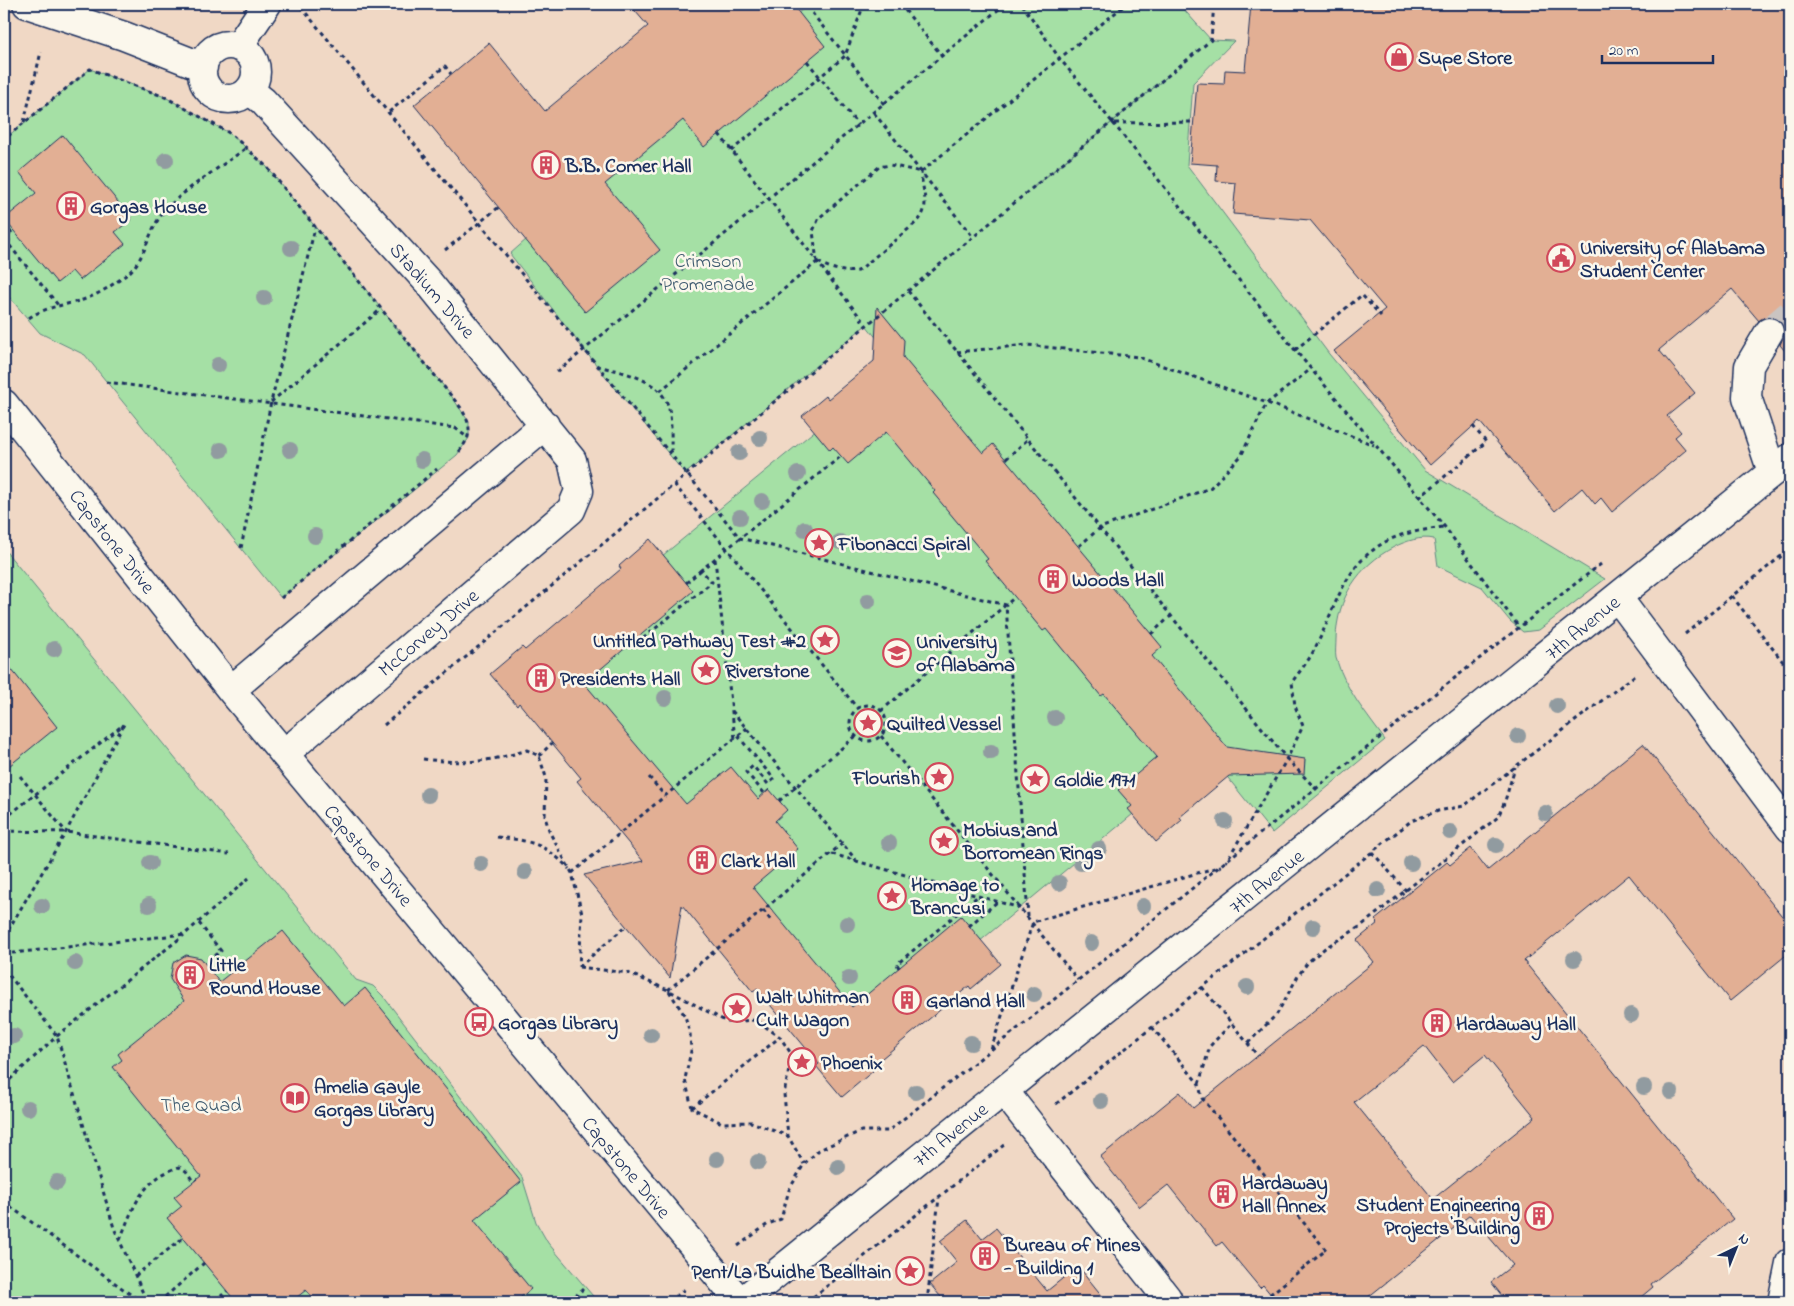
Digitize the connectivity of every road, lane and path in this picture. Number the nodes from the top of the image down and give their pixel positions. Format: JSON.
{"nodes":[{"id":1,"x":27,"y":4,"type":"edge"},
{"id":2,"x":267,"y":4,"type":"edge"},
{"id":3,"x":864,"y":4,"type":"edge"},
{"id":4,"x":900,"y":4,"type":"edge"},
{"id":5,"x":1006,"y":4,"type":"edge"},
{"id":6,"x":1022,"y":4,"type":"edge"},
{"id":7,"x":1126,"y":4,"type":"edge"},
{"id":8,"x":1214,"y":4,"type":"edge"},
{"id":9,"x":301,"y":7,"type":"dead end"},
{"id":10,"x":812,"y":13,"type":"dead end"},
{"id":11,"x":238,"y":47,"type":"junction"},
{"id":12,"x":41,"y":52,"type":"dead end"},
{"id":13,"x":845,"y":56,"type":"junction"},
{"id":14,"x":942,"y":56,"type":"junction"},
{"id":15,"x":1060,"y":59,"type":"junction"},
{"id":16,"x":807,"y":61,"type":"dead end"},
{"id":17,"x":96,"y":64,"type":"dead end"},
{"id":18,"x":202,"y":67,"type":"junction"},
{"id":19,"x":90,"y":70,"type":"junction"},
{"id":20,"x":451,"y":74,"type":"dead end"},
{"id":21,"x":820,"y":77,"type":"junction"},
{"id":22,"x":249,"y":90,"type":"junction"},
{"id":23,"x":884,"y":104,"type":"junction"},
{"id":24,"x":389,"y":112,"type":"junction"},
{"id":25,"x":874,"y":113,"type":"junction"},
{"id":26,"x":1194,"y":122,"type":"dead end"},
{"id":27,"x":24,"y":123,"type":"junction"},
{"id":28,"x":1113,"y":124,"type":"junction"},
{"id":29,"x":858,"y":125,"type":"junction"},
{"id":30,"x":719,"y":134,"type":"dead end"},
{"id":31,"x":4,"y":141,"type":"edge"},
{"id":32,"x":246,"y":148,"type":"junction"},
{"id":33,"x":731,"y":150,"type":"junction"},
{"id":34,"x":921,"y":172,"type":"junction"},
{"id":35,"x":768,"y":199,"type":"junction"},
{"id":36,"x":499,"y":207,"type":"dead end"},
{"id":37,"x":480,"y":222,"type":"junction"},
{"id":38,"x":315,"y":228,"type":"junction"},
{"id":39,"x":12,"y":230,"type":"dead end"},
{"id":40,"x":973,"y":237,"type":"junction"},
{"id":41,"x":817,"y":262,"type":"junction"},
{"id":42,"x":418,"y":272,"type":"junction"},
{"id":43,"x":908,"y":291,"type":"junction"},
{"id":44,"x":58,"y":305,"type":"junction"},
{"id":45,"x":380,"y":310,"type":"junction"},
{"id":46,"x":1381,"y":316,"type":"dead end"},
{"id":47,"x":29,"y":318,"type":"dead end"},
{"id":48,"x":866,"y":325,"type":"junction"},
{"id":49,"x":1769,"y":332,"type":"tunnel mouth"},
{"id":50,"x":1295,"y":350,"type":"junction"},
{"id":51,"x":584,"y":351,"type":"junction"},
{"id":52,"x":957,"y":352,"type":"junction"},
{"id":53,"x":596,"y":366,"type":"junction"},
{"id":54,"x":1311,"y":369,"type":"junction"},
{"id":55,"x":557,"y":372,"type":"dead end"},
{"id":56,"x":106,"y":382,"type":"dead end"},
{"id":57,"x":660,"y":391,"type":"junction"},
{"id":58,"x":270,"y":402,"type":"junction"},
{"id":59,"x":4,"y":404,"type":"edge"},
{"id":60,"x":1266,"y":404,"type":"junction"},
{"id":61,"x":545,"y":425,"type":"junction"},
{"id":62,"x":1472,"y":425,"type":"dead end"},
{"id":63,"x":469,"y":438,"type":"junction"},
{"id":64,"x":1028,"y":440,"type":"junction"},
{"id":65,"x":1377,"y":446,"type":"junction"},
{"id":66,"x":457,"y":455,"type":"dead end"},
{"id":67,"x":841,"y":456,"type":"dead end"},
{"id":68,"x":672,"y":457,"type":"junction"},
{"id":69,"x":1006,"y":459,"type":"dead end"},
{"id":70,"x":444,"y":464,"type":"dead end"},
{"id":71,"x":1781,"y":465,"type":"edge"},
{"id":72,"x":685,"y":474,"type":"junction"},
{"id":73,"x":674,"y":484,"type":"junction"},
{"id":74,"x":1419,"y":498,"type":"junction"},
{"id":75,"x":571,"y":510,"type":"joint"},
{"id":76,"x":1444,"y":526,"type":"junction"},
{"id":77,"x":1100,"y":528,"type":"junction"},
{"id":78,"x":740,"y":538,"type":"junction"},
{"id":79,"x":1078,"y":546,"type":"dead end"},
{"id":80,"x":241,"y":548,"type":"dead end"},
{"id":81,"x":727,"y":548,"type":"junction"},
{"id":82,"x":1790,"y":549,"type":"edge"},
{"id":83,"x":715,"y":558,"type":"junction"},
{"id":84,"x":1605,"y":561,"type":"dead end"},
{"id":85,"x":701,"y":570,"type":"junction"},
{"id":86,"x":686,"y":582,"type":"dead end"},
{"id":87,"x":1732,"y":596,"type":"junction"},
{"id":88,"x":282,"y":598,"type":"dead end"},
{"id":89,"x":1015,"y":598,"type":"dead end"},
{"id":90,"x":1618,"y":598,"type":"junction"},
{"id":91,"x":1006,"y":605,"type":"junction"},
{"id":92,"x":1171,"y":616,"type":"junction"},
{"id":93,"x":1519,"y":627,"type":"junction"},
{"id":94,"x":1150,"y":634,"type":"dead end"},
{"id":95,"x":631,"y":644,"type":"dead end"},
{"id":96,"x":1660,"y":654,"type":"junction"},
{"id":97,"x":1790,"y":671,"type":"edge"},
{"id":98,"x":231,"y":690,"type":"junction"},
{"id":99,"x":858,"y":709,"type":"junction"},
{"id":100,"x":732,"y":711,"type":"junction"},
{"id":101,"x":881,"y":711,"type":"junction"},
{"id":102,"x":384,"y":725,"type":"dead end"},
{"id":103,"x":747,"y":728,"type":"junction"},
{"id":104,"x":856,"y":736,"type":"junction"},
{"id":105,"x":881,"y":736,"type":"junction"},
{"id":106,"x":736,"y":737,"type":"junction"},
{"id":107,"x":552,"y":743,"type":"dead end"},
{"id":108,"x":284,"y":754,"type":"junction"},
{"id":109,"x":539,"y":756,"type":"junction"},
{"id":110,"x":424,"y":759,"type":"dead end"},
{"id":111,"x":1287,"y":759,"type":"junction"},
{"id":112,"x":1515,"y":767,"type":"junction"},
{"id":113,"x":20,"y":776,"type":"dead end"},
{"id":114,"x":649,"y":777,"type":"dead end"},
{"id":115,"x":795,"y":787,"type":"junction"},
{"id":116,"x":1317,"y":790,"type":"junction"},
{"id":117,"x":764,"y":793,"type":"dead end"},
{"id":118,"x":35,"y":794,"type":"junction"},
{"id":119,"x":666,"y":796,"type":"junction"},
{"id":120,"x":779,"y":801,"type":"dead end"},
{"id":121,"x":4,"y":819,"type":"edge"},
{"id":122,"x":1790,"y":828,"type":"edge"},
{"id":123,"x":4,"y":831,"type":"edge"},
{"id":124,"x":66,"y":832,"type":"junction"},
{"id":125,"x":497,"y":837,"type":"dead end"},
{"id":126,"x":843,"y":844,"type":"junction"},
{"id":127,"x":1372,"y":852,"type":"junction"},
{"id":128,"x":831,"y":853,"type":"junction"},
{"id":129,"x":229,"y":854,"type":"dead end"},
{"id":130,"x":857,"y":861,"type":"junction"},
{"id":131,"x":1224,"y":865,"type":"junction"},
{"id":132,"x":572,"y":873,"type":"junction"},
{"id":133,"x":249,"y":878,"type":"dead end"},
{"id":134,"x":1407,"y":892,"type":"junction"},
{"id":135,"x":978,"y":896,"type":"junction"},
{"id":136,"x":998,"y":901,"type":"junction"},
{"id":137,"x":1021,"y":908,"type":"junction"},
{"id":138,"x":763,"y":910,"type":"junction"},
{"id":139,"x":1028,"y":916,"type":"junction"},
{"id":140,"x":772,"y":922,"type":"dead end"},
{"id":141,"x":1033,"y":922,"type":"junction"},
{"id":142,"x":199,"y":923,"type":"junction"},
{"id":143,"x":626,"y":926,"type":"dead end"},
{"id":144,"x":969,"y":926,"type":"dead end"},
{"id":145,"x":185,"y":934,"type":"junction"},
{"id":146,"x":4,"y":937,"type":"edge"},
{"id":147,"x":4,"y":954,"type":"edge"},
{"id":148,"x":205,"y":964,"type":"dead end"},
{"id":149,"x":579,"y":968,"type":"junction"},
{"id":150,"x":899,"y":968,"type":"dead end"},
{"id":151,"x":4,"y":969,"type":"edge"},
{"id":152,"x":1078,"y":980,"type":"junction"},
{"id":153,"x":1202,"y":987,"type":"junction"},
{"id":154,"x":668,"y":990,"type":"junction"},
{"id":155,"x":1231,"y":1024,"type":"junction"},
{"id":156,"x":1152,"y":1027,"type":"junction"},
{"id":157,"x":57,"y":1036,"type":"junction"},
{"id":158,"x":780,"y":1037,"type":"junction"},
{"id":159,"x":1248,"y":1043,"type":"junction"},
{"id":160,"x":990,"y":1051,"type":"junction"},
{"id":161,"x":1258,"y":1056,"type":"dead end"},
{"id":162,"x":1199,"y":1084,"type":"junction"},
{"id":163,"x":4,"y":1085,"type":"edge"},
{"id":164,"x":1004,"y":1091,"type":"junction"},
{"id":165,"x":692,"y":1108,"type":"junction"},
{"id":166,"x":1030,"y":1124,"type":"junction"},
{"id":167,"x":788,"y":1136,"type":"junction"},
{"id":168,"x":804,"y":1164,"type":"junction"},
{"id":169,"x":194,"y":1181,"type":"dead end"},
{"id":170,"x":939,"y":1197,"type":"junction"},
{"id":171,"x":4,"y":1202,"type":"edge"},
{"id":172,"x":183,"y":1238,"type":"dead end"},
{"id":173,"x":120,"y":1240,"type":"junction"},
{"id":174,"x":204,"y":1263,"type":"dead end"},
{"id":175,"x":1790,"y":1263,"type":"edge"},
{"id":176,"x":710,"y":1267,"type":"junction"},
{"id":177,"x":136,"y":1276,"type":"junction"},
{"id":178,"x":583,"y":1289,"type":"dead end"},
{"id":179,"x":227,"y":1291,"type":"dead end"},
{"id":180,"x":575,"y":1297,"type":"junction"},
{"id":181,"x":1168,"y":1298,"type":"dead end"},
{"id":182,"x":1263,"y":1300,"type":"dead end"},
{"id":183,"x":141,"y":1302,"type":"edge"},
{"id":184,"x":147,"y":1302,"type":"edge"},
{"id":185,"x":159,"y":1302,"type":"edge"},
{"id":186,"x":214,"y":1302,"type":"edge"},
{"id":187,"x":569,"y":1302,"type":"edge"},
{"id":188,"x":577,"y":1302,"type":"edge"},
{"id":189,"x":670,"y":1302,"type":"edge"},
{"id":190,"x":740,"y":1302,"type":"edge"},
{"id":191,"x":807,"y":1302,"type":"edge"},
{"id":192,"x":927,"y":1302,"type":"edge"},
{"id":193,"x":1782,"y":1302,"type":"edge"}],
"edges":[{"from":1,"to":18,"type":"street"},
{"from":2,"to":11,"type":"street"},
{"from":3,"to":13,"type":"path"},
{"from":4,"to":14,"type":"path"},
{"from":5,"to":14,"type":"path"},
{"from":6,"to":15,"type":"path"},
{"from":7,"to":15,"type":"path"},
{"from":8,"to":28,"type":"path"},
{"from":9,"to":24,"type":"path"},
{"from":10,"to":13,"type":"path"},
{"from":11,"to":18,"type":"street"},
{"from":11,"to":22,"type":"street"},
{"from":12,"to":27,"type":"path"},
{"from":13,"to":21,"type":"path"},
{"from":13,"to":23,"type":"path"},
{"from":14,"to":23,"type":"path"},
{"from":15,"to":28,"type":"path"},
{"from":15,"to":34,"type":"path"},
{"from":16,"to":21,"type":"path"},
{"from":17,"to":19,"type":"path"},
{"from":18,"to":22,"type":"street"},
{"from":19,"to":27,"type":"path"},
{"from":19,"to":32,"type":"path"},
{"from":20,"to":24,"type":"path"},
{"from":21,"to":29,"type":"path"},
{"from":21,"to":33,"type":"path"},
{"from":22,"to":42,"type":"street","name":"Stadium Drive"},
{"from":23,"to":25,"type":"path"},
{"from":24,"to":37,"type":"path"},
{"from":25,"to":29,"type":"path"},
{"from":25,"to":34,"type":"path"},
{"from":26,"to":28,"type":"path"},
{"from":27,"to":31,"type":"path"},
{"from":28,"to":40,"type":"path"},
{"from":28,"to":50,"type":"path"},
{"from":29,"to":35,"type":"path"},
{"from":30,"to":33,"type":"path"},
{"from":32,"to":38,"type":"path"},
{"from":32,"to":44,"type":"path"},
{"from":33,"to":35,"type":"path"},
{"from":34,"to":40,"type":"path"},
{"from":34,"to":41,"type":"path"},
{"from":34,"to":41,"type":"path"},
{"from":35,"to":41,"type":"path"},
{"from":35,"to":51,"type":"path"},
{"from":36,"to":37,"type":"path"},
{"from":37,"to":42,"type":"path"},
{"from":37,"to":51,"type":"path"},
{"from":38,"to":45,"type":"path"},
{"from":38,"to":58,"type":"path"},
{"from":39,"to":44,"type":"path"},
{"from":40,"to":43,"type":"path"},
{"from":41,"to":48,"type":"path"},
{"from":41,"to":57,"type":"path"},
{"from":42,"to":61,"type":"street","name":"Stadium Drive"},
{"from":43,"to":48,"type":"path"},
{"from":43,"to":52,"type":"path"},
{"from":44,"to":47,"type":"path"},
{"from":45,"to":58,"type":"path"},
{"from":45,"to":63,"type":"path"},
{"from":46,"to":50,"type":"path"},
{"from":48,"to":72,"type":"path"},
{"from":49,"to":71,"type":"street"},
{"from":50,"to":54,"type":"path"},
{"from":51,"to":53,"type":"path"},
{"from":51,"to":55,"type":"path"},
{"from":52,"to":60,"type":"path"},
{"from":52,"to":64,"type":"path"},
{"from":53,"to":57,"type":"path"},
{"from":53,"to":68,"type":"path"},
{"from":54,"to":60,"type":"path"},
{"from":54,"to":65,"type":"path"},
{"from":56,"to":58,"type":"path"},
{"from":57,"to":68,"type":"path"},
{"from":58,"to":63,"type":"path"},
{"from":58,"to":80,"type":"path"},
{"from":59,"to":98,"type":"street","name":"Capstone Drive"},
{"from":60,"to":65,"type":"path"},
{"from":60,"to":77,"type":"path"},
{"from":61,"to":75,"type":"street","name":"Stadium Drive"},
{"from":61,"to":98,"type":"street"},
{"from":62,"to":74,"type":"path"},
{"from":63,"to":66,"type":"path"},
{"from":64,"to":69,"type":"path"},
{"from":64,"to":77,"type":"path"},
{"from":65,"to":74,"type":"path"},
{"from":67,"to":78,"type":"path"},
{"from":68,"to":72,"type":"path"},
{"from":70,"to":88,"type":"path"},
{"from":71,"to":90,"type":"street","name":"7th Avenue"},
{"from":72,"to":73,"type":"path"},
{"from":72,"to":78,"type":"path"},
{"from":73,"to":81,"type":"path"},
{"from":73,"to":102,"type":"path"},
{"from":74,"to":76,"type":"path"},
{"from":75,"to":108,"type":"street","name":"McCorvey Drive"},
{"from":76,"to":93,"type":"path"},
{"from":76,"to":111,"type":"path"},
{"from":77,"to":79,"type":"path"},
{"from":77,"to":92,"type":"path"},
{"from":78,"to":81,"type":"path"},
{"from":78,"to":91,"type":"path"},
{"from":81,"to":83,"type":"path"},
{"from":81,"to":99,"type":"path"},
{"from":82,"to":87,"type":"path"},
{"from":83,"to":85,"type":"path"},
{"from":83,"to":100,"type":"path"},
{"from":84,"to":93,"type":"path"},
{"from":85,"to":86,"type":"path"},
{"from":85,"to":95,"type":"path"},
{"from":87,"to":96,"type":"path"},
{"from":87,"to":97,"type":"path"},
{"from":89,"to":91,"type":"path"},
{"from":90,"to":96,"type":"street"},
{"from":90,"to":164,"type":"street","name":"7th Avenue"},
{"from":91,"to":101,"type":"path"},
{"from":91,"to":139,"type":"path"},
{"from":92,"to":94,"type":"path"},
{"from":92,"to":111,"type":"path"},
{"from":93,"to":116,"type":"path"},
{"from":96,"to":112,"type":"path"},
{"from":96,"to":122,"type":"street"},
{"from":98,"to":108,"type":"street","name":"Capstone Drive"},
{"from":99,"to":101,"type":"path"},
{"from":99,"to":104,"type":"path"},
{"from":100,"to":103,"type":"path"},
{"from":100,"to":106,"type":"path"},
{"from":101,"to":105,"type":"path"},
{"from":103,"to":106,"type":"path"},
{"from":103,"to":115,"type":"path"},
{"from":104,"to":105,"type":"path"},
{"from":104,"to":115,"type":"path"},
{"from":105,"to":137,"type":"path"},
{"from":106,"to":117,"type":"path"},
{"from":106,"to":119,"type":"path"},
{"from":107,"to":109,"type":"path"},
{"from":108,"to":176,"type":"street","name":"Capstone Drive"},
{"from":109,"to":110,"type":"path"},
{"from":109,"to":132,"type":"path"},
{"from":111,"to":116,"type":"path"},
{"from":111,"to":131,"type":"path"},
{"from":112,"to":127,"type":"path"},
{"from":112,"to":134,"type":"path"},
{"from":113,"to":118,"type":"path"},
{"from":114,"to":119,"type":"path"},
{"from":115,"to":120,"type":"path"},
{"from":115,"to":126,"type":"path"},
{"from":116,"to":131,"type":"path"},
{"from":118,"to":121,"type":"path"},
{"from":118,"to":124,"type":"path"},
{"from":118,"to":124,"type":"path"},
{"from":119,"to":132,"type":"path"},
{"from":123,"to":124,"type":"path"},
{"from":124,"to":129,"type":"path"},
{"from":124,"to":146,"type":"path"},
{"from":125,"to":132,"type":"path"},
{"from":126,"to":128,"type":"path"},
{"from":126,"to":130,"type":"path"},
{"from":127,"to":134,"type":"path"},
{"from":127,"to":153,"type":"path"},
{"from":128,"to":130,"type":"path"},
{"from":128,"to":138,"type":"path"},
{"from":130,"to":135,"type":"path"},
{"from":131,"to":141,"type":"path"},
{"from":131,"to":152,"type":"path"},
{"from":132,"to":149,"type":"path"},
{"from":133,"to":142,"type":"path"},
{"from":134,"to":159,"type":"path"},
{"from":135,"to":136,"type":"path"},
{"from":135,"to":150,"type":"path"},
{"from":136,"to":137,"type":"path"},
{"from":136,"to":144,"type":"path"},
{"from":137,"to":139,"type":"path"},
{"from":138,"to":140,"type":"path"},
{"from":138,"to":154,"type":"path"},
{"from":139,"to":141,"type":"path"},
{"from":141,"to":152,"type":"path"},
{"from":141,"to":160,"type":"path"},
{"from":142,"to":145,"type":"path"},
{"from":142,"to":148,"type":"path"},
{"from":143,"to":149,"type":"path"},
{"from":145,"to":147,"type":"path"},
{"from":145,"to":157,"type":"path"},
{"from":149,"to":154,"type":"path"},
{"from":151,"to":157,"type":"path"},
{"from":152,"to":160,"type":"path"},
{"from":153,"to":155,"type":"path"},
{"from":153,"to":156,"type":"path"},
{"from":154,"to":158,"type":"path"},
{"from":154,"to":165,"type":"path"},
{"from":155,"to":159,"type":"path"},
{"from":155,"to":162,"type":"path"},
{"from":156,"to":162,"type":"path"},
{"from":156,"to":166,"type":"path"},
{"from":157,"to":163,"type":"path"},
{"from":157,"to":173,"type":"path"},
{"from":158,"to":165,"type":"path"},
{"from":158,"to":167,"type":"path"},
{"from":159,"to":161,"type":"path"},
{"from":160,"to":168,"type":"path"},
{"from":162,"to":182,"type":"path"},
{"from":164,"to":166,"type":"street"},
{"from":164,"to":190,"type":"street","name":"7th Avenue"},
{"from":165,"to":167,"type":"path"},
{"from":166,"to":170,"type":"path"},
{"from":166,"to":181,"type":"street"},
{"from":167,"to":168,"type":"path"},
{"from":168,"to":176,"type":"path"},
{"from":169,"to":173,"type":"path"},
{"from":170,"to":191,"type":"path"},
{"from":170,"to":192,"type":"path"},
{"from":171,"to":183,"type":"path"},
{"from":172,"to":177,"type":"path"},
{"from":173,"to":177,"type":"path"},
{"from":174,"to":185,"type":"path"},
{"from":175,"to":193,"type":"street"},
{"from":176,"to":189,"type":"path"},
{"from":176,"to":190,"type":"street","name":"Capstone Drive"},
{"from":177,"to":184,"type":"path"},
{"from":178,"to":180,"type":"path"},
{"from":179,"to":186,"type":"path"},
{"from":180,"to":187,"type":"path"},
{"from":180,"to":188,"type":"path"}]}
